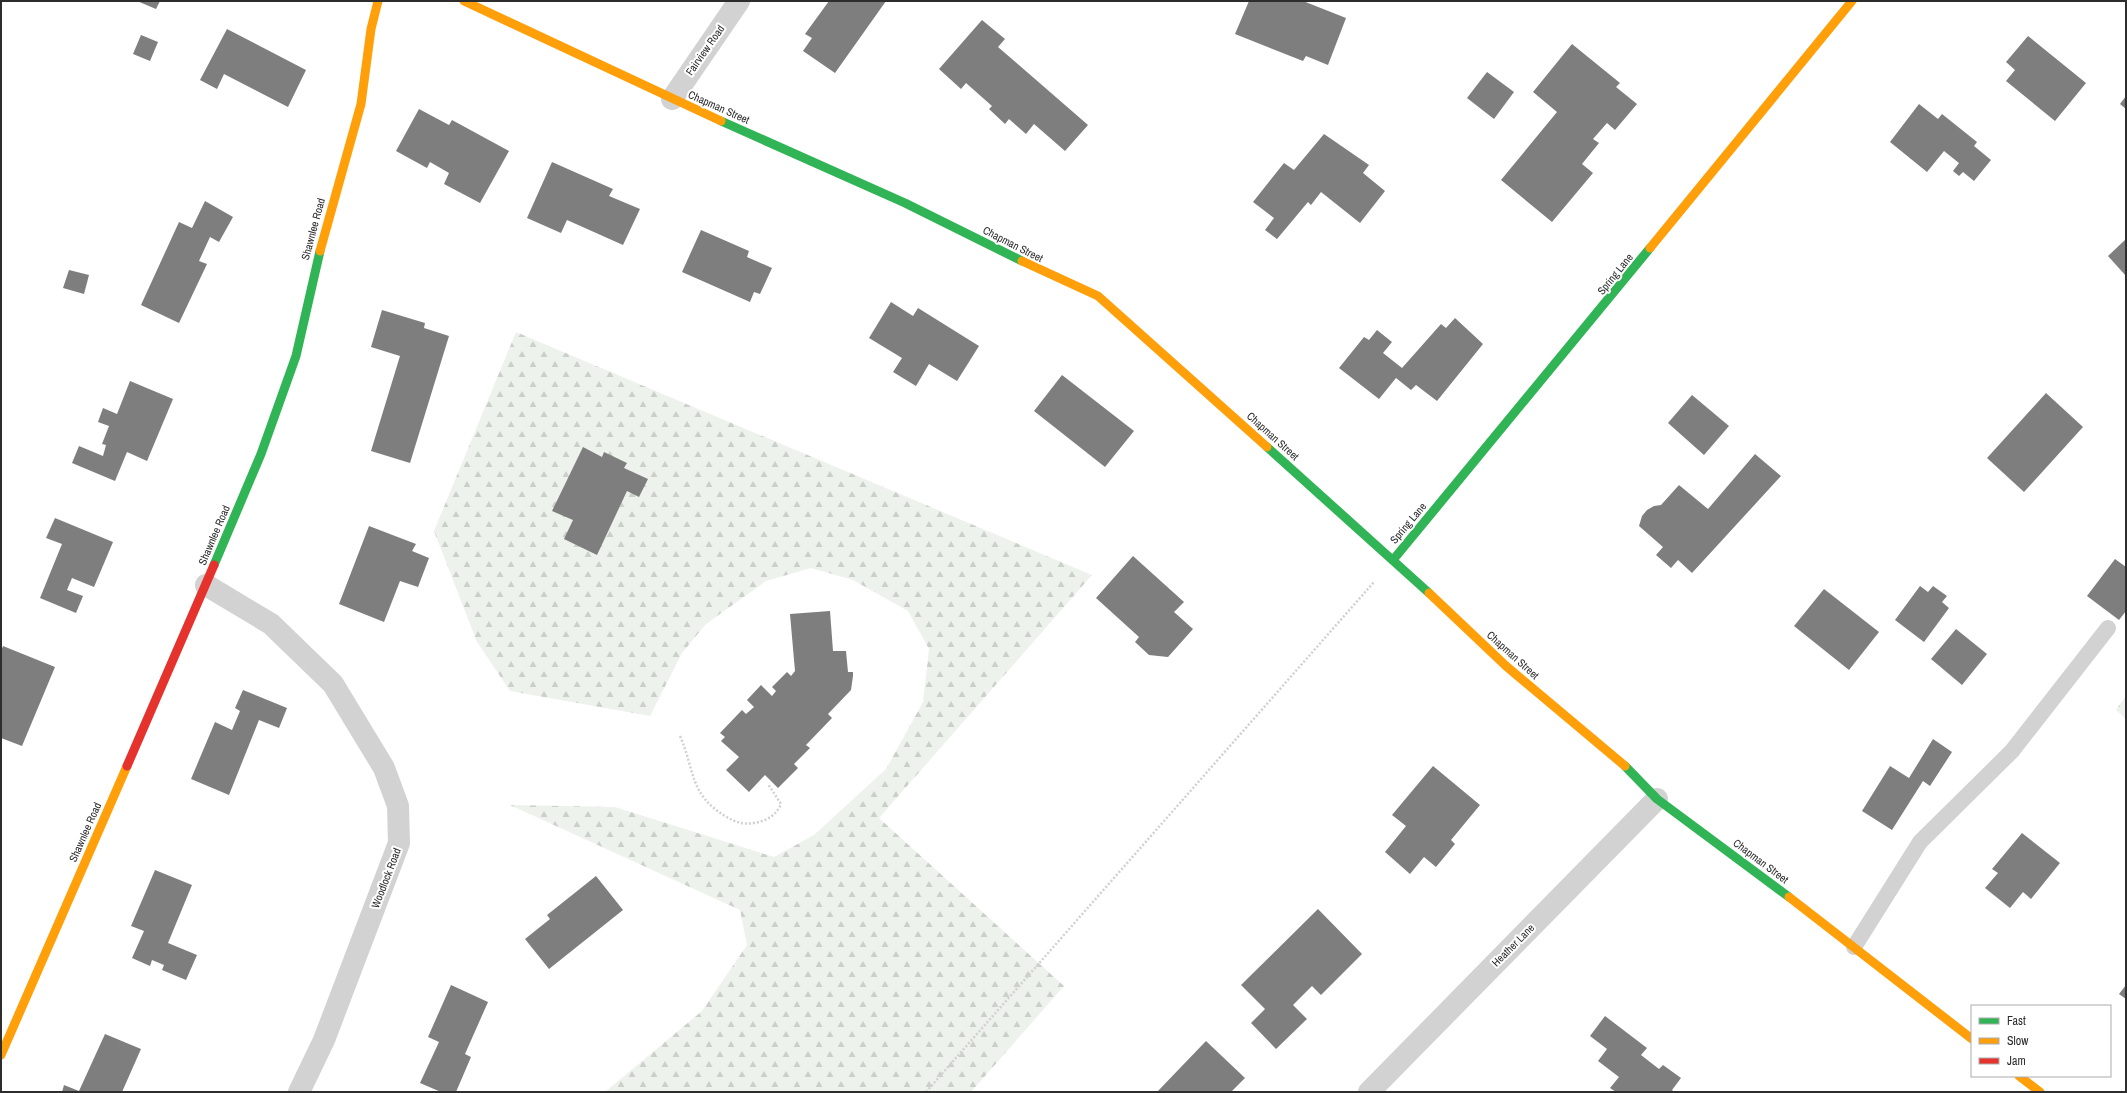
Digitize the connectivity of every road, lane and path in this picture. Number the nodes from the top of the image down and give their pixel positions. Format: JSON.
{"nodes":[{"id":1,"x":378,"y":1,"type":"edge"},
{"id":2,"x":464,"y":1,"type":"edge"},
{"id":3,"x":739,"y":1,"type":"edge"},
{"id":4,"x":1852,"y":1,"type":"edge"},
{"id":5,"x":672,"y":99,"type":"junction"},
{"id":6,"x":1394,"y":560,"type":"junction"},
{"id":7,"x":206,"y":585,"type":"junction"},
{"id":8,"x":2108,"y":628,"type":"dead end"},
{"id":9,"x":680,"y":736,"type":"dead end"},
{"id":10,"x":768,"y":784,"type":"dead end"},
{"id":11,"x":1658,"y":799,"type":"junction"},
{"id":12,"x":1854,"y":947,"type":"junction"},
{"id":13,"x":1971,"y":1038,"type":"edge"},
{"id":14,"x":1,"y":1055,"type":"edge"},
{"id":15,"x":2021,"y":1077,"type":"edge"},
{"id":16,"x":299,"y":1092,"type":"edge"},
{"id":17,"x":926,"y":1092,"type":"edge"},
{"id":18,"x":1369,"y":1092,"type":"edge"},
{"id":19,"x":2040,"y":1092,"type":"edge"}],
"edges":[{"from":1,"to":7,"type":"street","name":"Shawnlee Road"},
{"from":2,"to":5,"type":"street","name":"Chapman Street"},
{"from":3,"to":5,"type":"street","name":"Fairview Road"},
{"from":4,"to":6,"type":"street","name":"Spring Lane"},
{"from":5,"to":6,"type":"street","name":"Chapman Street"},
{"from":6,"to":11,"type":"street","name":"Chapman Street"},
{"from":6,"to":17,"type":"path"},
{"from":7,"to":14,"type":"street","name":"Shawnlee Road"},
{"from":7,"to":16,"type":"street","name":"Woodlock Road"},
{"from":8,"to":12,"type":"lane"},
{"from":9,"to":10,"type":"path"},
{"from":11,"to":12,"type":"street","name":"Chapman Street"},
{"from":11,"to":18,"type":"street","name":"Heather Lane"},
{"from":12,"to":13,"type":"street","name":"Chapman Street"},
{"from":15,"to":19,"type":"street"}]}
